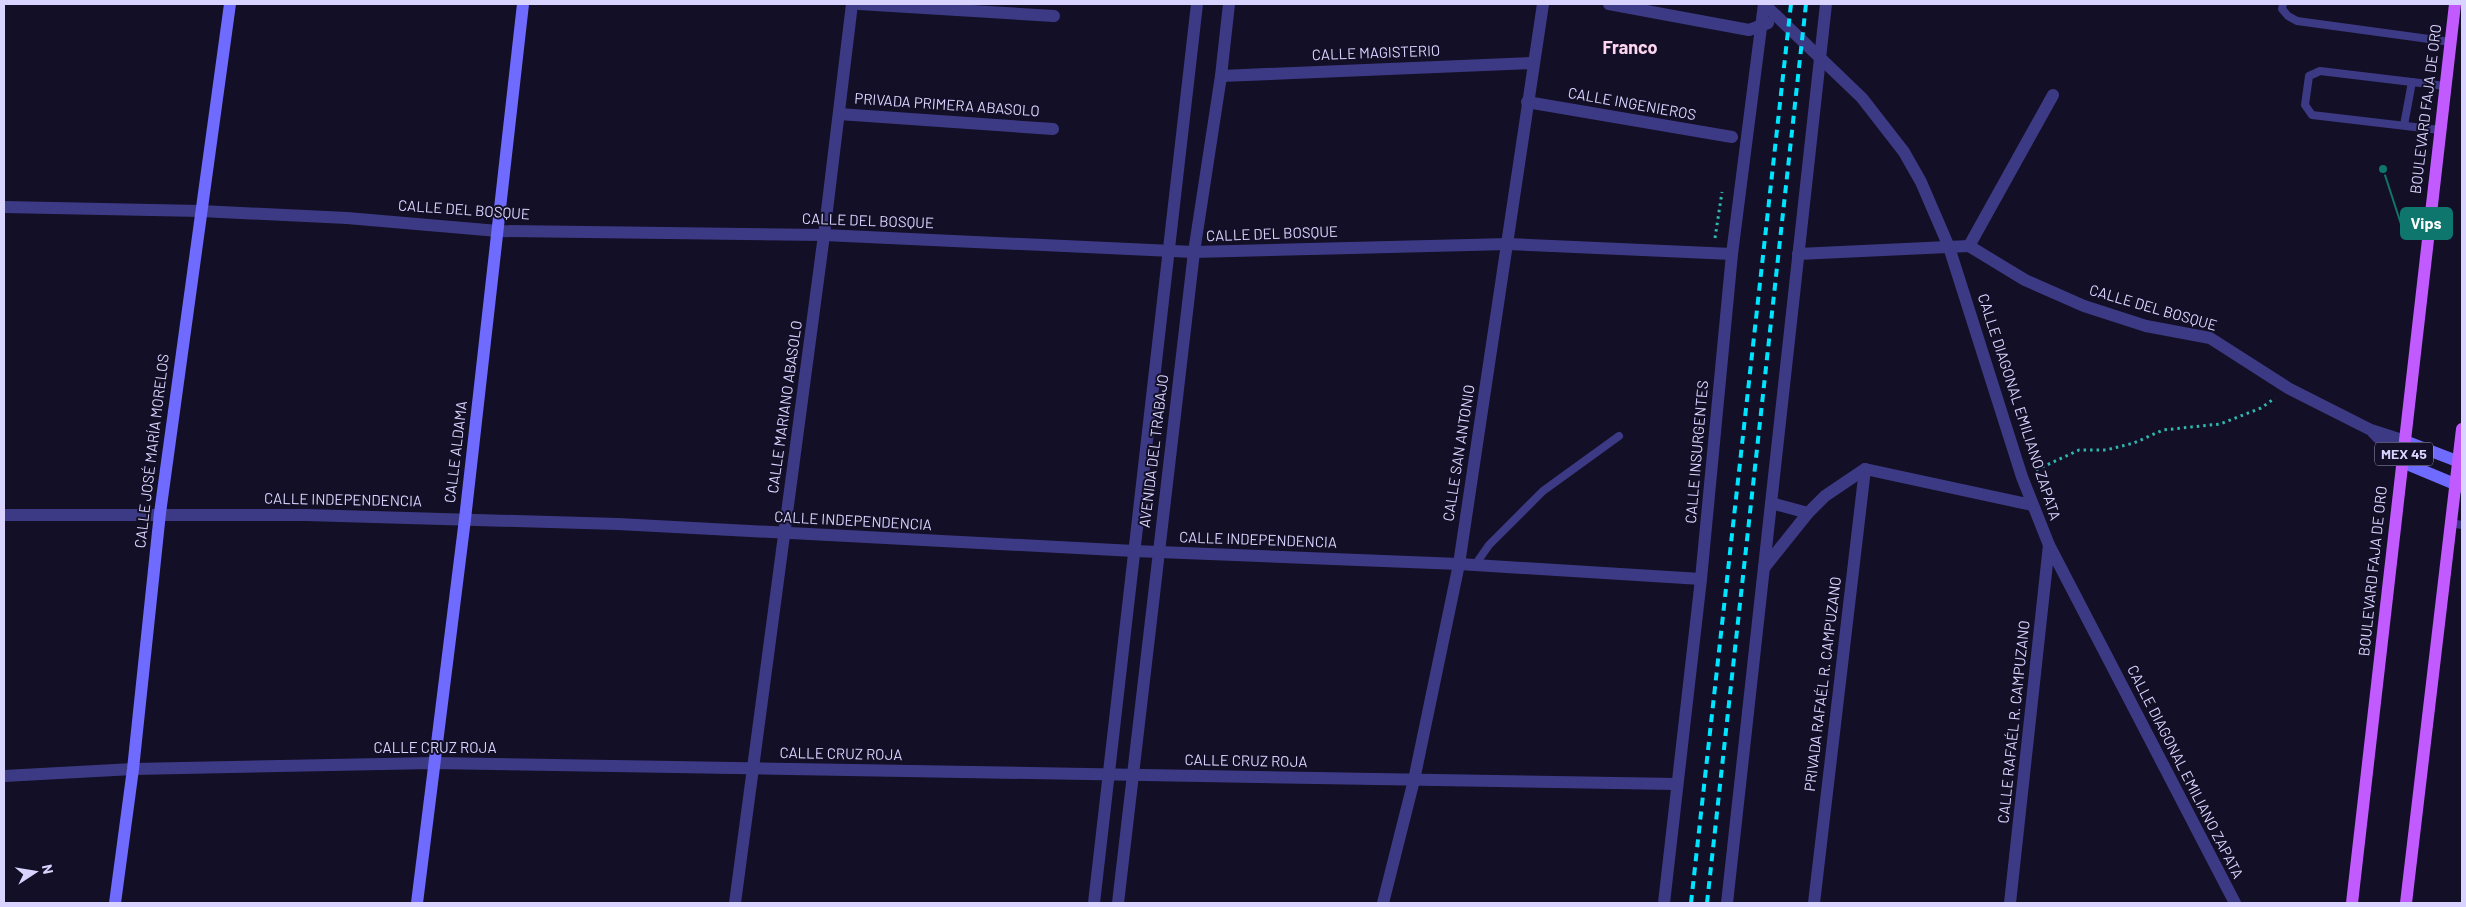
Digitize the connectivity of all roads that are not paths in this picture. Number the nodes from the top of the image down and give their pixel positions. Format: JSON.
{"nodes":[{"id":1,"x":230,"y":4,"type":"edge"},
{"id":2,"x":523,"y":4,"type":"edge"},
{"id":3,"x":852,"y":4,"type":"edge"},
{"id":4,"x":859,"y":4,"type":"edge"},
{"id":5,"x":1197,"y":4,"type":"edge"},
{"id":6,"x":1229,"y":4,"type":"edge"},
{"id":7,"x":1543,"y":4,"type":"edge"},
{"id":8,"x":1609,"y":4,"type":"edge"},
{"id":9,"x":1764,"y":4,"type":"edge"},
{"id":10,"x":1826,"y":4,"type":"edge"},
{"id":11,"x":2283,"y":4,"type":"edge"},
{"id":12,"x":2455,"y":4,"type":"edge"},
{"id":13,"x":1054,"y":16,"type":"dead end"},
{"id":14,"x":1779,"y":19,"type":"junction"},
{"id":15,"x":1761,"y":25,"type":"junction"},
{"id":16,"x":2451,"y":42,"type":"junction"},
{"id":17,"x":1820,"y":56,"type":"junction"},
{"id":18,"x":1533,"y":63,"type":"junction"},
{"id":19,"x":1221,"y":76,"type":"junction"},
{"id":20,"x":2412,"y":82,"type":"junction"},
{"id":21,"x":2445,"y":86,"type":"junction"},
{"id":22,"x":2053,"y":95,"type":"dead end"},
{"id":23,"x":1527,"y":102,"type":"junction"},
{"id":24,"x":839,"y":114,"type":"junction"},
{"id":25,"x":2404,"y":125,"type":"junction"},
{"id":26,"x":1053,"y":130,"type":"dead end"},
{"id":27,"x":2440,"y":130,"type":"junction"},
{"id":28,"x":1732,"y":137,"type":"dead end"},
{"id":29,"x":4,"y":206,"type":"edge"},
{"id":30,"x":201,"y":211,"type":"junction"},
{"id":31,"x":498,"y":231,"type":"junction"},
{"id":32,"x":824,"y":235,"type":"junction"},
{"id":33,"x":1508,"y":244,"type":"junction"},
{"id":34,"x":1969,"y":246,"type":"junction"},
{"id":35,"x":1949,"y":247,"type":"junction"},
{"id":36,"x":1168,"y":250,"type":"junction"},
{"id":37,"x":1194,"y":252,"type":"junction"},
{"id":38,"x":1732,"y":254,"type":"junction"},
{"id":39,"x":1798,"y":254,"type":"junction"},
{"id":40,"x":2462,"y":429,"type":"edge"},
{"id":41,"x":2371,"y":430,"type":"junction"},
{"id":42,"x":1619,"y":436,"type":"dead end"},
{"id":43,"x":2405,"y":441,"type":"junction"},
{"id":44,"x":2402,"y":462,"type":"junction"},
{"id":45,"x":2460,"y":462,"type":"edge"},
{"id":46,"x":1865,"y":469,"type":"junction"},
{"id":47,"x":2459,"y":486,"type":"edge"},
{"id":48,"x":1771,"y":504,"type":"junction"},
{"id":49,"x":2032,"y":504,"type":"junction"},
{"id":50,"x":1808,"y":513,"type":"junction"},
{"id":51,"x":160,"y":514,"type":"junction"},
{"id":52,"x":4,"y":515,"type":"edge"},
{"id":53,"x":465,"y":519,"type":"junction"},
{"id":54,"x":2457,"y":524,"type":"edge"},
{"id":55,"x":784,"y":534,"type":"junction"},
{"id":56,"x":2049,"y":545,"type":"junction"},
{"id":57,"x":1134,"y":551,"type":"junction"},
{"id":58,"x":1158,"y":552,"type":"junction"},
{"id":59,"x":1459,"y":564,"type":"junction"},
{"id":60,"x":1475,"y":565,"type":"junction"},
{"id":61,"x":1764,"y":568,"type":"junction"},
{"id":62,"x":1701,"y":579,"type":"junction"},
{"id":63,"x":434,"y":763,"type":"junction"},
{"id":64,"x":133,"y":769,"type":"junction"},
{"id":65,"x":752,"y":769,"type":"junction"},
{"id":66,"x":1109,"y":775,"type":"junction"},
{"id":67,"x":1132,"y":775,"type":"junction"},
{"id":68,"x":4,"y":776,"type":"edge"},
{"id":69,"x":1414,"y":780,"type":"junction"},
{"id":70,"x":1677,"y":784,"type":"junction"},
{"id":71,"x":115,"y":903,"type":"edge"},
{"id":72,"x":417,"y":903,"type":"edge"},
{"id":73,"x":735,"y":903,"type":"edge"},
{"id":74,"x":1094,"y":903,"type":"edge"},
{"id":75,"x":1118,"y":903,"type":"edge"},
{"id":76,"x":1383,"y":903,"type":"edge"},
{"id":77,"x":1664,"y":903,"type":"edge"},
{"id":78,"x":1727,"y":903,"type":"edge"},
{"id":79,"x":1814,"y":903,"type":"edge"},
{"id":80,"x":2010,"y":903,"type":"edge"},
{"id":81,"x":2234,"y":903,"type":"edge"},
{"id":82,"x":2352,"y":903,"type":"edge"},
{"id":83,"x":2406,"y":903,"type":"edge"}],
"edges":[{"from":1,"to":30,"type":"street","name":"CALLE JOSÉ MARÍA MORELOS"},
{"from":2,"to":31,"type":"street","name":"CALLE ALDAMA"},
{"from":3,"to":24,"type":"street","name":"CALLE MARIANO ABASOLO"},
{"from":4,"to":13,"type":"street"},
{"from":5,"to":36,"type":"street","name":"AVENIDA DEL TRABAJO"},
{"from":6,"to":19,"type":"street","name":"AVENIDA DEL TRABAJO"},
{"from":7,"to":18,"type":"street","name":"CALLE SAN ANTONIO"},
{"from":8,"to":15,"type":"street"},
{"from":9,"to":14,"type":"street","name":"CALLE DIAGONAL EMILIANO ZAPATA"},
{"from":9,"to":15,"type":"street","name":"CALLE INSURGENTES"},
{"from":10,"to":17,"type":"street"},
{"from":11,"to":16,"type":"lane"},
{"from":12,"to":16,"type":"main road","name":"BOULEVARD FAJA DE ORO","number":"MEX 45"},
{"from":14,"to":15,"type":"street"},
{"from":14,"to":17,"type":"street","name":"CALLE DIAGONAL EMILIANO ZAPATA"},
{"from":15,"to":38,"type":"street","name":"CALLE INSURGENTES"},
{"from":16,"to":21,"type":"main road","name":"BOULEVARD FAJA DE ORO","number":"MEX 45"},
{"from":17,"to":35,"type":"street","name":"CALLE DIAGONAL EMILIANO ZAPATA"},
{"from":17,"to":39,"type":"street"},
{"from":18,"to":19,"type":"street","name":"CALLE MAGISTERIO"},
{"from":18,"to":23,"type":"street","name":"CALLE SAN ANTONIO"},
{"from":19,"to":37,"type":"street","name":"AVENIDA DEL TRABAJO"},
{"from":20,"to":21,"type":"lane"},
{"from":20,"to":25,"type":"lane"},
{"from":20,"to":25,"type":"lane"},
{"from":21,"to":27,"type":"main road","name":"BOULEVARD FAJA DE ORO","number":"MEX 45"},
{"from":22,"to":34,"type":"street"},
{"from":23,"to":28,"type":"street","name":"CALLE INGENIEROS"},
{"from":23,"to":33,"type":"street","name":"CALLE SAN ANTONIO"},
{"from":24,"to":26,"type":"street","name":"PRIVADA PRIMERA ABASOLO"},
{"from":24,"to":32,"type":"street","name":"CALLE MARIANO ABASOLO"},
{"from":25,"to":27,"type":"lane"},
{"from":27,"to":43,"type":"main road","name":"BOULEVARD FAJA DE ORO","number":"MEX 45"},
{"from":29,"to":30,"type":"street","name":"CALLE DEL BOSQUE"},
{"from":30,"to":31,"type":"street","name":"CALLE DEL BOSQUE"},
{"from":30,"to":51,"type":"street","name":"CALLE JOSÉ MARÍA MORELOS"},
{"from":31,"to":32,"type":"street","name":"CALLE DEL BOSQUE"},
{"from":31,"to":53,"type":"street","name":"CALLE ALDAMA"},
{"from":32,"to":36,"type":"street","name":"CALLE DEL BOSQUE"},
{"from":32,"to":55,"type":"street","name":"CALLE MARIANO ABASOLO"},
{"from":33,"to":37,"type":"street","name":"CALLE DEL BOSQUE"},
{"from":33,"to":38,"type":"street","name":"CALLE DEL BOSQUE"},
{"from":33,"to":59,"type":"street","name":"CALLE SAN ANTONIO"},
{"from":34,"to":35,"type":"street"},
{"from":34,"to":41,"type":"street","name":"CALLE DEL BOSQUE"},
{"from":35,"to":39,"type":"street"},
{"from":35,"to":49,"type":"street","name":"CALLE DIAGONAL EMILIANO ZAPATA"},
{"from":36,"to":37,"type":"street","name":"CALLE DEL BOSQUE"},
{"from":36,"to":57,"type":"street","name":"AVENIDA DEL TRABAJO"},
{"from":37,"to":58,"type":"street","name":"AVENIDA DEL TRABAJO"},
{"from":38,"to":62,"type":"street","name":"CALLE INSURGENTES"},
{"from":39,"to":48,"type":"street"},
{"from":40,"to":45,"type":"main road"},
{"from":41,"to":43,"type":"street","name":"CALLE DEL BOSQUE"},
{"from":41,"to":44,"type":"street","name":"CALLE DEL BOSQUE"},
{"from":42,"to":60,"type":"lane"},
{"from":43,"to":44,"type":"main road","name":"BOULEVARD FAJA DE ORO","number":"MEX 45"},
{"from":43,"to":45,"type":"street"},
{"from":44,"to":47,"type":"street"},
{"from":44,"to":82,"type":"main road","name":"BOULEVARD FAJA DE ORO","number":"MEX 45"},
{"from":45,"to":47,"type":"main road"},
{"from":46,"to":49,"type":"street"},
{"from":46,"to":50,"type":"street"},
{"from":46,"to":79,"type":"street","name":"PRIVADA RAFAÉL R. CAMPUZANO"},
{"from":47,"to":54,"type":"main road"},
{"from":48,"to":50,"type":"street"},
{"from":48,"to":61,"type":"street"},
{"from":49,"to":56,"type":"street","name":"CALLE DIAGONAL EMILIANO ZAPATA"},
{"from":50,"to":61,"type":"street"},
{"from":51,"to":52,"type":"street","name":"CALLE INDEPENDENCIA"},
{"from":51,"to":53,"type":"street","name":"CALLE INDEPENDENCIA"},
{"from":51,"to":64,"type":"street","name":"CALLE JOSÉ MARÍA MORELOS"},
{"from":53,"to":55,"type":"street","name":"CALLE INDEPENDENCIA"},
{"from":53,"to":63,"type":"street","name":"CALLE ALDAMA"},
{"from":54,"to":83,"type":"main road"},
{"from":55,"to":57,"type":"street","name":"CALLE INDEPENDENCIA"},
{"from":55,"to":65,"type":"street","name":"CALLE MARIANO ABASOLO"},
{"from":56,"to":80,"type":"street","name":"CALLE RAFAÉL R. CAMPUZANO"},
{"from":56,"to":81,"type":"street","name":"CALLE DIAGONAL EMILIANO ZAPATA"},
{"from":57,"to":58,"type":"street","name":"CALLE INDEPENDENCIA"},
{"from":57,"to":66,"type":"street","name":"AVENIDA DEL TRABAJO"},
{"from":58,"to":59,"type":"street","name":"CALLE INDEPENDENCIA"},
{"from":58,"to":67,"type":"street","name":"AVENIDA DEL TRABAJO"},
{"from":59,"to":60,"type":"street","name":"CALLE INDEPENDENCIA"},
{"from":59,"to":69,"type":"street","name":"CALLE SAN ANTONIO"},
{"from":60,"to":62,"type":"street","name":"CALLE INDEPENDENCIA"},
{"from":61,"to":78,"type":"street"},
{"from":62,"to":70,"type":"street","name":"CALLE INSURGENTES"},
{"from":63,"to":64,"type":"street","name":"CALLE CRUZ ROJA"},
{"from":63,"to":65,"type":"street","name":"CALLE CRUZ ROJA"},
{"from":63,"to":72,"type":"street","name":"CALLE ALDAMA"},
{"from":64,"to":68,"type":"street","name":"CALLE CRUZ ROJA"},
{"from":64,"to":71,"type":"street","name":"CALLE JOSÉ MARÍA MORELOS"},
{"from":65,"to":66,"type":"street","name":"CALLE CRUZ ROJA"},
{"from":65,"to":73,"type":"street","name":"CALLE MARIANO ABASOLO"},
{"from":66,"to":67,"type":"street","name":"CALLE CRUZ ROJA"},
{"from":66,"to":74,"type":"street","name":"AVENIDA DEL TRABAJO"},
{"from":67,"to":69,"type":"street","name":"CALLE CRUZ ROJA"},
{"from":67,"to":75,"type":"street","name":"AVENIDA DEL TRABAJO"},
{"from":69,"to":70,"type":"street","name":"CALLE CRUZ ROJA"},
{"from":69,"to":76,"type":"street","name":"CALLE SAN ANTONIO"},
{"from":70,"to":77,"type":"street","name":"CALLE INSURGENTES"}]}
